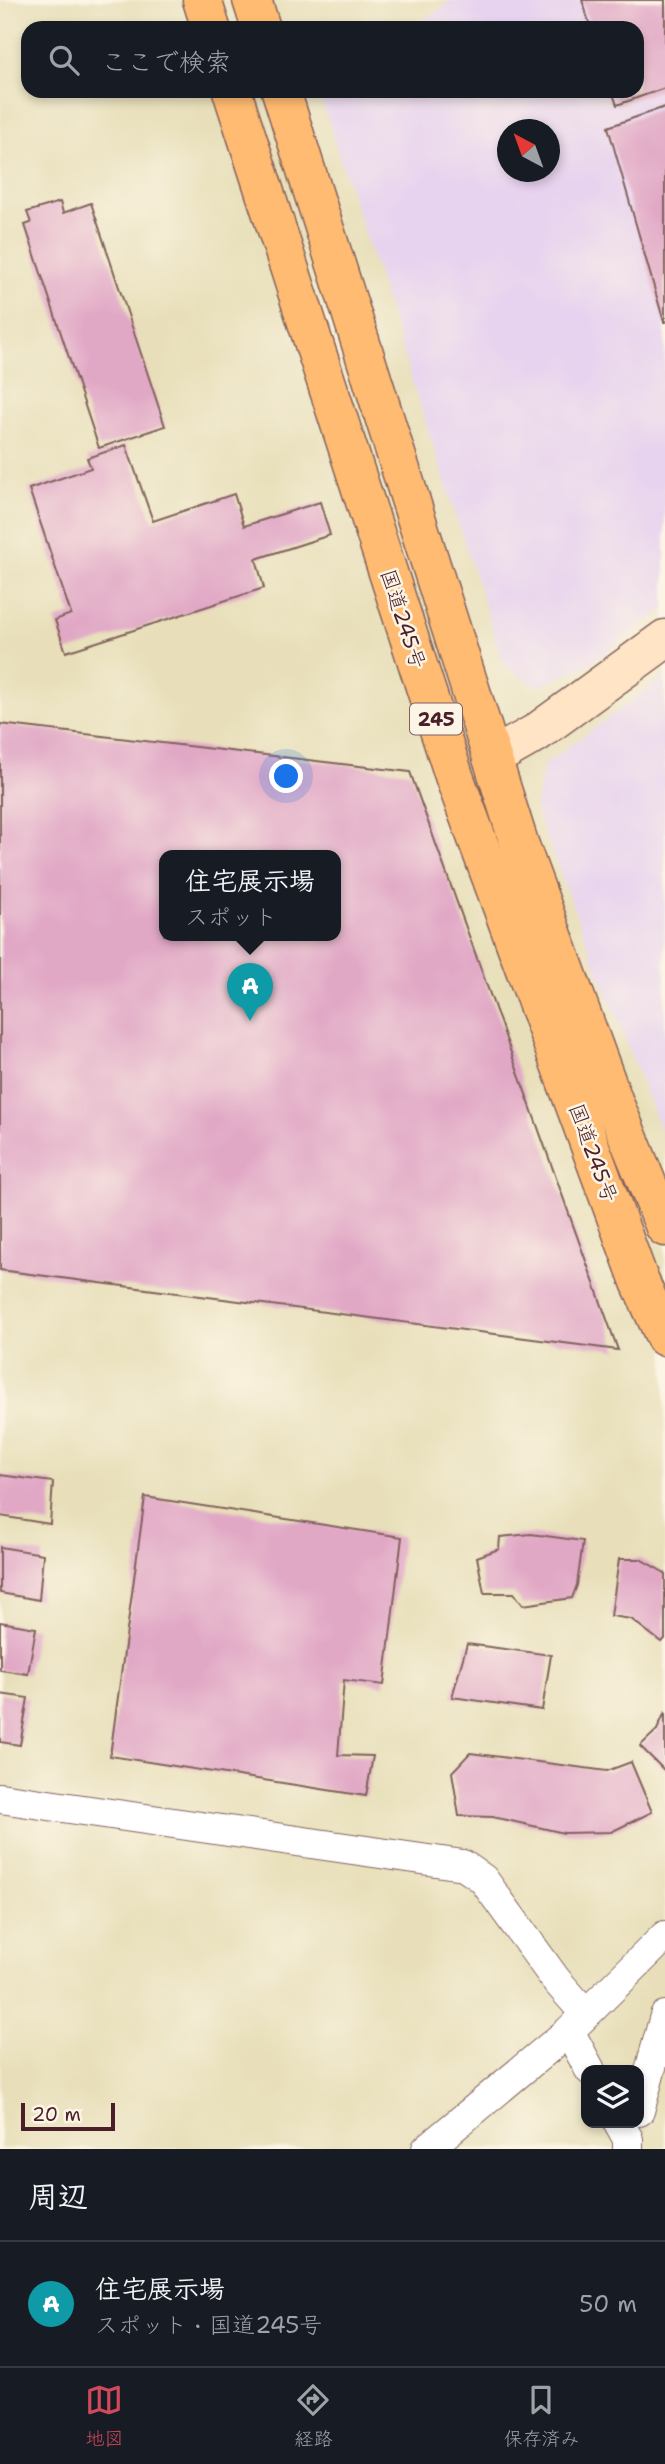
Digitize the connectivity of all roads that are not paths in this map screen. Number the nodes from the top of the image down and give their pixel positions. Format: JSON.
{"nodes":[{"id":1,"x":202,"y":0,"type":"edge"},
{"id":2,"x":252,"y":0,"type":"edge"},
{"id":3,"x":209,"y":21,"type":"edge"},
{"id":4,"x":259,"y":21,"type":"edge"},
{"id":5,"x":234,"y":98,"type":"edge"},
{"id":6,"x":283,"y":98,"type":"edge"},
{"id":7,"x":665,"y":639,"type":"edge"},
{"id":8,"x":492,"y":758,"type":"junction"},
{"id":9,"x":665,"y":1227,"type":"edge"},
{"id":10,"x":665,"y":1337,"type":"edge"},
{"id":11,"x":0,"y":1798,"type":"edge"},
{"id":12,"x":665,"y":1936,"type":"edge"},
{"id":13,"x":665,"y":2017,"type":"edge"},
{"id":14,"x":577,"y":2022,"type":"junction"},
{"id":15,"x":589,"y":2065,"type":"edge"},
{"id":16,"x":644,"y":2093,"type":"edge"},
{"id":17,"x":427,"y":2149,"type":"edge"}],
"edges":[{"from":1,"to":3,"type":"highway"},
{"from":2,"to":4,"type":"highway"},
{"from":5,"to":10,"type":"highway","name":"国道245号","number":"245"},
{"from":6,"to":8,"type":"highway","name":"国道245号","number":"245"},
{"from":7,"to":8,"type":"street"},
{"from":8,"to":9,"type":"highway","name":"国道245号","number":"245"},
{"from":11,"to":14,"type":"street"},
{"from":12,"to":14,"type":"street"},
{"from":13,"to":16,"type":"street"},
{"from":14,"to":15,"type":"street"},
{"from":14,"to":17,"type":"street"}]}
